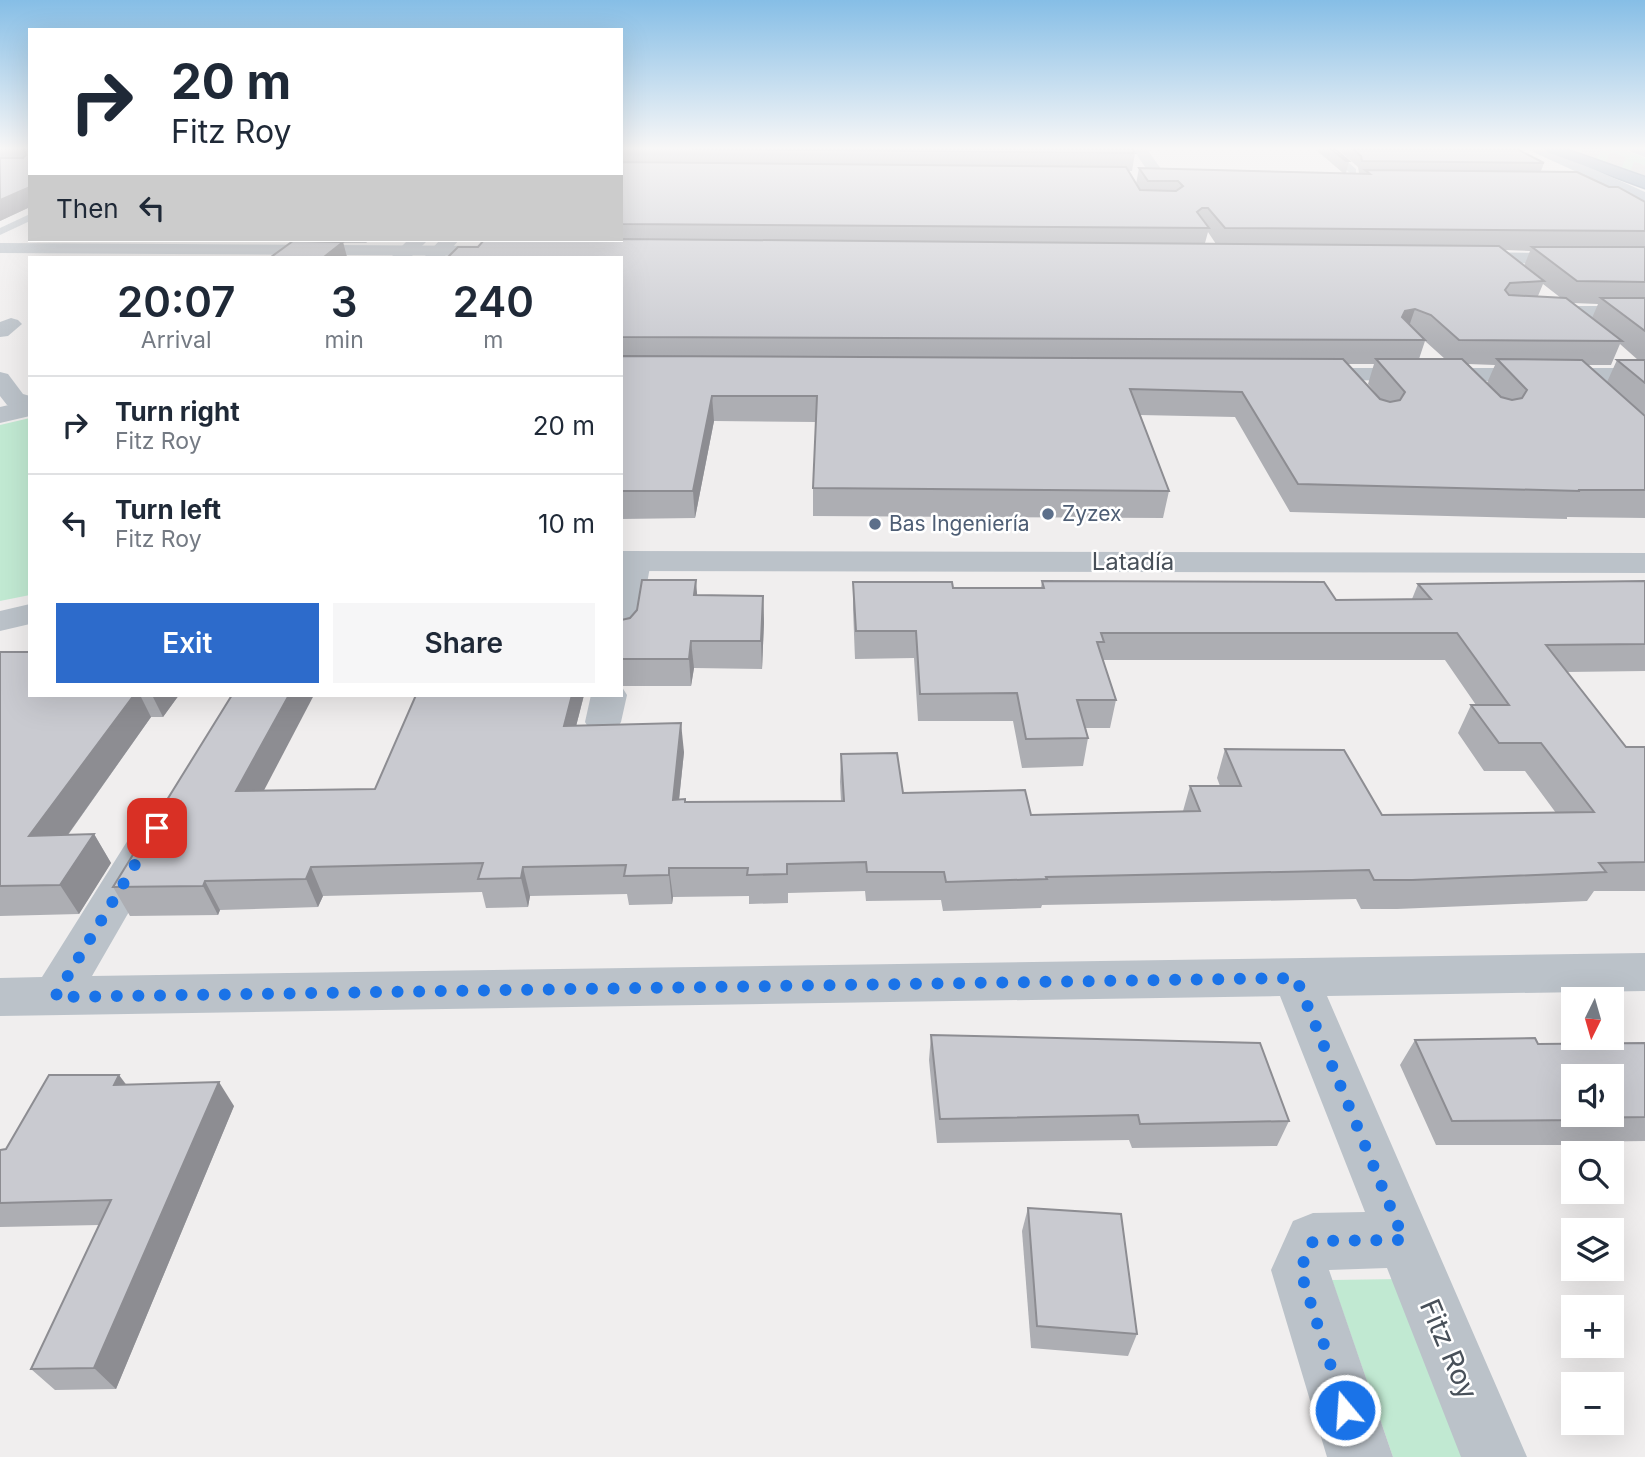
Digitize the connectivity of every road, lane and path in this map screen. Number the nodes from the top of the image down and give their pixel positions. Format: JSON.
{"nodes":[{"id":1,"x":28,"y":218,"type":"edge"},
{"id":2,"x":0,"y":232,"type":"edge"},
{"id":3,"x":131,"y":244,"type":"edge"},
{"id":4,"x":241,"y":245,"type":"edge"},
{"id":5,"x":0,"y":248,"type":"edge"},
{"id":6,"x":409,"y":249,"type":"edge"},
{"id":7,"x":441,"y":249,"type":"edge"},
{"id":8,"x":526,"y":251,"type":"edge"},
{"id":9,"x":1455,"y":258,"type":"edge"},
{"id":10,"x":1497,"y":259,"type":"junction"},
{"id":11,"x":1645,"y":260,"type":"edge"},
{"id":12,"x":1522,"y":278,"type":"edge"},
{"id":13,"x":1542,"y":295,"type":"edge"},
{"id":14,"x":1509,"y":312,"type":"edge"},
{"id":15,"x":1562,"y":312,"type":"junction"},
{"id":16,"x":1645,"y":312,"type":"edge"},
{"id":17,"x":1583,"y":329,"type":"edge"},
{"id":18,"x":1422,"y":354,"type":"edge"},
{"id":19,"x":1629,"y":365,"type":"edge"},
{"id":20,"x":1288,"y":375,"type":"edge"},
{"id":21,"x":1344,"y":375,"type":"junction"},
{"id":22,"x":1453,"y":375,"type":"junction"},
{"id":23,"x":1578,"y":375,"type":"junction"},
{"id":24,"x":0,"y":379,"type":"edge"},
{"id":25,"x":1483,"y":397,"type":"edge"},
{"id":26,"x":1606,"y":399,"type":"edge"},
{"id":27,"x":1367,"y":401,"type":"edge"},
{"id":28,"x":15,"y":407,"type":"edge"},
{"id":29,"x":629,"y":561,"type":"edge"},
{"id":30,"x":1645,"y":563,"type":"edge"},
{"id":31,"x":28,"y":614,"type":"edge"},
{"id":32,"x":623,"y":616,"type":"edge"},
{"id":33,"x":0,"y":621,"type":"edge"},
{"id":34,"x":160,"y":824,"type":"edge"},
{"id":35,"x":1645,"y":972,"type":"edge"},
{"id":36,"x":1296,"y":978,"type":"junction"},
{"id":37,"x":0,"y":997,"type":"edge"},
{"id":38,"x":55,"y":997,"type":"junction"},
{"id":39,"x":1404,"y":1240,"type":"junction"},
{"id":40,"x":1360,"y":1457,"type":"edge"},
{"id":41,"x":1494,"y":1457,"type":"edge"}],
"edges":[{"from":1,"to":2,"type":"lane"},
{"from":3,"to":4,"type":"street"},
{"from":3,"to":5,"type":"street"},
{"from":4,"to":6,"type":"street"},
{"from":6,"to":7,"type":"street"},
{"from":7,"to":8,"type":"street"},
{"from":9,"to":10,"type":"street"},
{"from":10,"to":11,"type":"street"},
{"from":10,"to":12,"type":"street"},
{"from":13,"to":15,"type":"street"},
{"from":14,"to":15,"type":"street"},
{"from":15,"to":16,"type":"street"},
{"from":15,"to":17,"type":"street"},
{"from":18,"to":22,"type":"street"},
{"from":19,"to":23,"type":"street"},
{"from":20,"to":21,"type":"street"},
{"from":21,"to":22,"type":"street"},
{"from":21,"to":27,"type":"street"},
{"from":22,"to":23,"type":"street"},
{"from":22,"to":25,"type":"street"},
{"from":23,"to":26,"type":"street"},
{"from":24,"to":28,"type":"street"},
{"from":29,"to":30,"type":"street","name":"Latadía"},
{"from":29,"to":32,"type":"street"},
{"from":31,"to":33,"type":"street"},
{"from":34,"to":38,"type":"street"},
{"from":35,"to":36,"type":"street"},
{"from":36,"to":38,"type":"street"},
{"from":36,"to":39,"type":"street","name":"Fitz Roy"},
{"from":37,"to":38,"type":"street"},
{"from":39,"to":40,"type":"street"},
{"from":39,"to":41,"type":"street","name":"Fitz Roy"}]}
